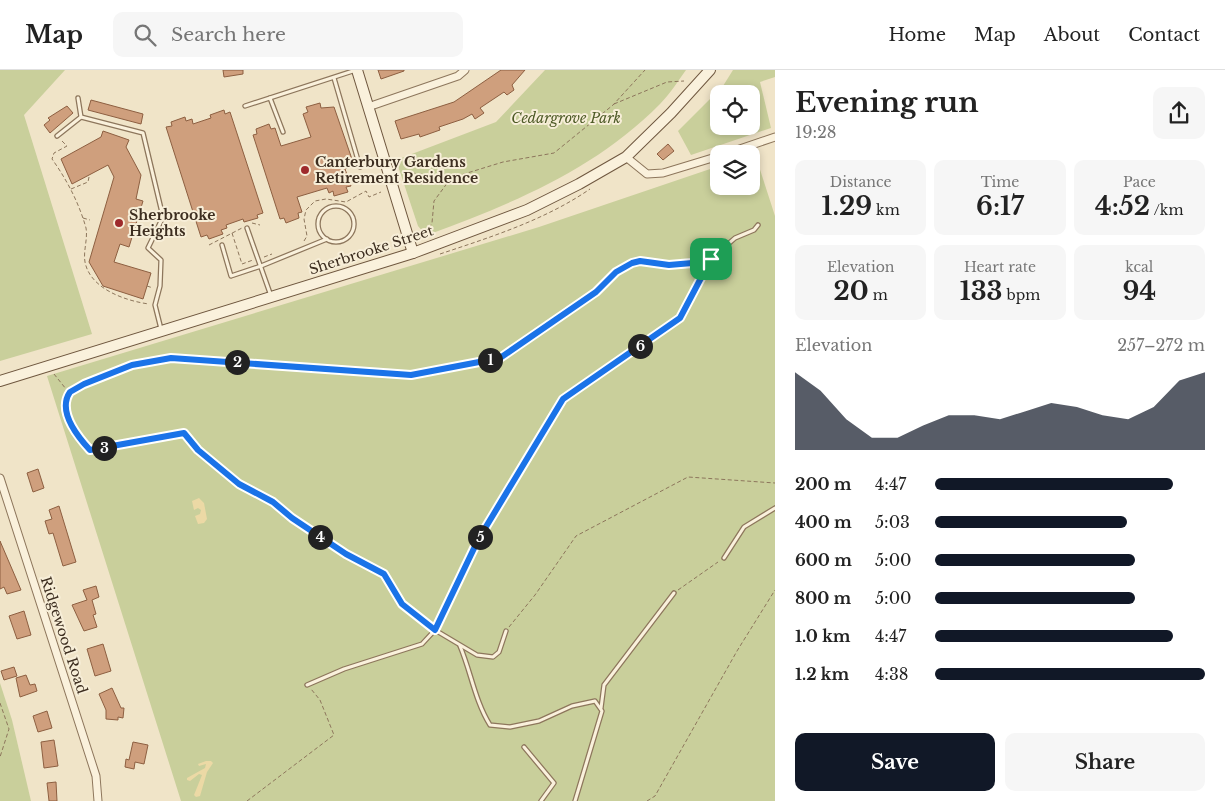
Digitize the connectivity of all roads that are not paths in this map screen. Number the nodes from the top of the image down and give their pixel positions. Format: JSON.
{"nodes":[{"id":1,"x":357,"y":70,"type":"edge"},
{"id":2,"x":465,"y":70,"type":"edge"},
{"id":3,"x":710,"y":70,"type":"edge"},
{"id":4,"x":334,"y":78,"type":"junction"},
{"id":5,"x":78,"y":98,"type":"dead end"},
{"id":6,"x":270,"y":98,"type":"junction"},
{"id":7,"x":245,"y":106,"type":"dead end"},
{"id":8,"x":368,"y":107,"type":"junction"},
{"id":9,"x":82,"y":117,"type":"junction"},
{"id":10,"x":283,"y":132,"type":"dead end"},
{"id":11,"x":57,"y":136,"type":"road end"},
{"id":12,"x":775,"y":138,"type":"edge"},
{"id":13,"x":753,"y":145,"type":"edge"},
{"id":14,"x":626,"y":156,"type":"junction"},
{"id":15,"x":710,"y":159,"type":"edge"},
{"id":16,"x":360,"y":167,"type":"dead end"},
{"id":17,"x":758,"y":226,"type":"dead end"},
{"id":18,"x":248,"y":228,"type":"dead end"},
{"id":19,"x":327,"y":239,"type":"junction"},
{"id":20,"x":222,"y":245,"type":"dead end"},
{"id":21,"x":413,"y":253,"type":"junction"},
{"id":22,"x":711,"y":259,"type":"junction"},
{"id":23,"x":261,"y":266,"type":"junction"},
{"id":24,"x":596,"y":292,"type":"road end"},
{"id":25,"x":272,"y":296,"type":"junction"},
{"id":26,"x":680,"y":318,"type":"road end"},
{"id":27,"x":161,"y":330,"type":"junction"},
{"id":28,"x":190,"y":360,"type":"road end"},
{"id":29,"x":0,"y":381,"type":"edge"},
{"id":30,"x":184,"y":433,"type":"road end"},
{"id":31,"x":90,"y":450,"type":"road end"},
{"id":32,"x":0,"y":478,"type":"edge"},
{"id":33,"x":775,"y":508,"type":"edge"},
{"id":34,"x":478,"y":540,"type":"road end"},
{"id":35,"x":724,"y":558,"type":"road end"},
{"id":36,"x":674,"y":593,"type":"road end"},
{"id":37,"x":435,"y":630,"type":"junction"},
{"id":38,"x":506,"y":631,"type":"road end"},
{"id":39,"x":460,"y":646,"type":"junction"},
{"id":40,"x":307,"y":685,"type":"road end"},
{"id":41,"x":601,"y":709,"type":"junction"},
{"id":42,"x":524,"y":747,"type":"dead end"},
{"id":43,"x":98,"y":801,"type":"edge"},
{"id":44,"x":541,"y":801,"type":"edge"},
{"id":45,"x":575,"y":801,"type":"edge"}],
"edges":[{"from":1,"to":4,"type":"lane"},
{"from":1,"to":8,"type":"main road"},
{"from":2,"to":8,"type":"street"},
{"from":3,"to":14,"type":"main road","name":"Sherbrooke Street"},
{"from":4,"to":6,"type":"lane"},
{"from":4,"to":16,"type":"lane"},
{"from":5,"to":9,"type":"lane"},
{"from":6,"to":7,"type":"lane"},
{"from":6,"to":10,"type":"lane"},
{"from":8,"to":21,"type":"main road"},
{"from":9,"to":11,"type":"lane"},
{"from":9,"to":27,"type":"lane"},
{"from":12,"to":13,"type":"street"},
{"from":14,"to":15,"type":"street"},
{"from":14,"to":21,"type":"main road","name":"Sherbrooke Street"},
{"from":17,"to":22,"type":"lane"},
{"from":18,"to":23,"type":"lane"},
{"from":19,"to":19,"type":"lane"},
{"from":19,"to":23,"type":"lane"},
{"from":20,"to":23,"type":"lane"},
{"from":21,"to":25,"type":"main road","name":"Sherbrooke Street"},
{"from":22,"to":24,"type":"lane"},
{"from":22,"to":26,"type":"lane"},
{"from":23,"to":25,"type":"lane"},
{"from":25,"to":27,"type":"main road","name":"Sherbrooke Street"},
{"from":27,"to":29,"type":"main road","name":"Sherbrooke Street"},
{"from":28,"to":31,"type":"lane"},
{"from":30,"to":37,"type":"lane"},
{"from":32,"to":43,"type":"street","name":"Ridgewood Road"},
{"from":33,"to":35,"type":"lane"},
{"from":34,"to":37,"type":"lane"},
{"from":36,"to":41,"type":"lane"},
{"from":37,"to":39,"type":"lane"},
{"from":37,"to":40,"type":"lane"},
{"from":38,"to":39,"type":"lane"},
{"from":39,"to":41,"type":"lane"},
{"from":41,"to":45,"type":"lane"},
{"from":42,"to":44,"type":"lane"}]}
